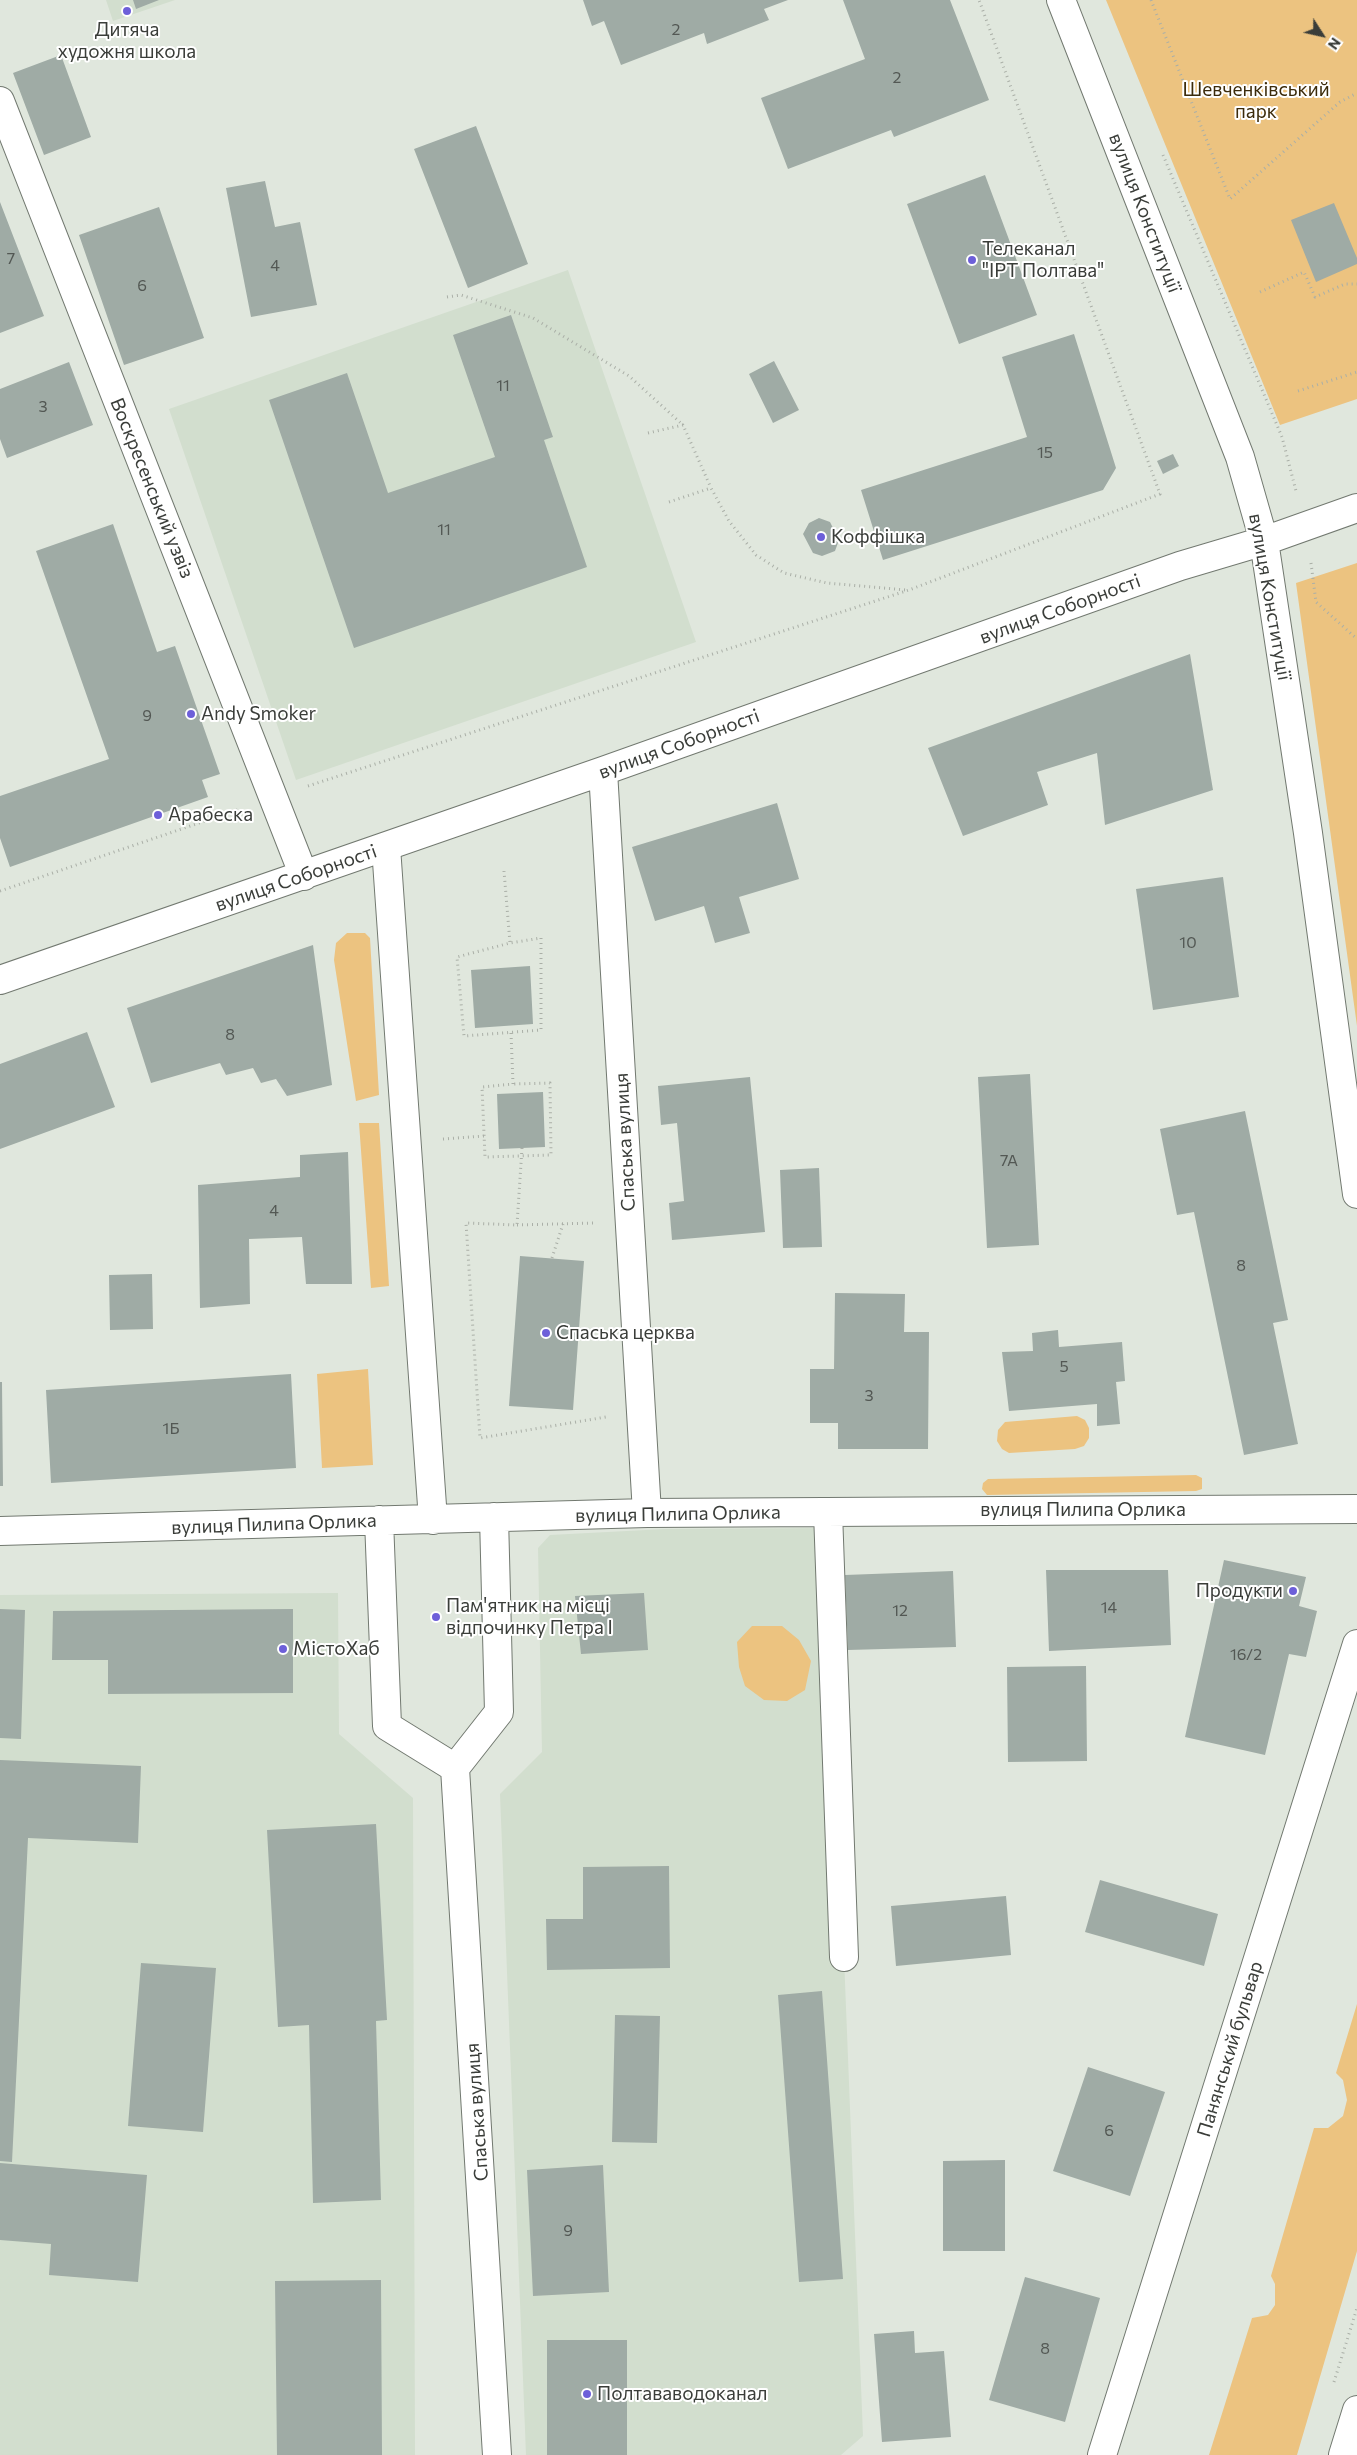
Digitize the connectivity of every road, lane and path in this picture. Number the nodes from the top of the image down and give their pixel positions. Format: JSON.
{"nodes":[{"id":1,"x":979,"y":0,"type":"edge"},
{"id":2,"x":1061,"y":0,"type":"edge"},
{"id":3,"x":1150,"y":0,"type":"edge"},
{"id":4,"x":1357,"y":93,"type":"edge"},
{"id":5,"x":0,"y":101,"type":"edge"},
{"id":6,"x":1159,"y":146,"type":"dead end"},
{"id":7,"x":1357,"y":284,"type":"edge"},
{"id":8,"x":1260,"y":292,"type":"dead end"},
{"id":9,"x":447,"y":297,"type":"dead end"},
{"id":10,"x":1357,"y":372,"type":"edge"},
{"id":11,"x":1298,"y":391,"type":"dead end"},
{"id":12,"x":683,"y":425,"type":"junction"},
{"id":13,"x":648,"y":433,"type":"dead end"},
{"id":14,"x":1282,"y":437,"type":"dead end"},
{"id":15,"x":711,"y":488,"type":"junction"},
{"id":16,"x":669,"y":502,"type":"dead end"},
{"id":17,"x":1357,"y":508,"type":"edge"},
{"id":18,"x":1264,"y":540,"type":"junction"},
{"id":19,"x":1310,"y":555,"type":"dead end"},
{"id":20,"x":909,"y":590,"type":"junction"},
{"id":21,"x":1357,"y":639,"type":"edge"},
{"id":22,"x":603,"y":771,"type":"junction"},
{"id":23,"x":274,"y":797,"type":"junction"},
{"id":24,"x":386,"y":847,"type":"junction"},
{"id":25,"x":504,"y":871,"type":"dead end"},
{"id":26,"x":304,"y":876,"type":"junction"},
{"id":27,"x":0,"y":892,"type":"edge"},
{"id":28,"x":510,"y":943,"type":"junction"},
{"id":29,"x":0,"y":980,"type":"edge"},
{"id":30,"x":511,"y":1033,"type":"junction"},
{"id":31,"x":513,"y":1084,"type":"junction"},
{"id":32,"x":484,"y":1136,"type":"junction"},
{"id":33,"x":441,"y":1139,"type":"dead end"},
{"id":34,"x":522,"y":1148,"type":"dead end"},
{"id":35,"x":521,"y":1157,"type":"junction"},
{"id":36,"x":1357,"y":1194,"type":"edge"},
{"id":37,"x":597,"y":1222,"type":"dead end"},
{"id":38,"x":563,"y":1224,"type":"junction"},
{"id":39,"x":517,"y":1225,"type":"junction"},
{"id":40,"x":552,"y":1258,"type":"dead end"},
{"id":41,"x":609,"y":1416,"type":"dead end"},
{"id":42,"x":1357,"y":1509,"type":"edge"},
{"id":43,"x":828,"y":1512,"type":"junction"},
{"id":44,"x":647,"y":1513,"type":"junction"},
{"id":45,"x":494,"y":1517,"type":"junction"},
{"id":46,"x":379,"y":1520,"type":"junction"},
{"id":47,"x":433,"y":1520,"type":"junction"},
{"id":48,"x":0,"y":1531,"type":"edge"},
{"id":49,"x":1357,"y":1644,"type":"edge"},
{"id":50,"x":455,"y":1768,"type":"junction"},
{"id":51,"x":844,"y":1957,"type":"dead end"},
{"id":52,"x":1357,"y":2410,"type":"edge"},
{"id":53,"x":498,"y":2455,"type":"edge"},
{"id":54,"x":1102,"y":2455,"type":"edge"},
{"id":55,"x":1343,"y":2455,"type":"edge"}],
"edges":[{"from":1,"to":20,"type":"path"},
{"from":2,"to":18,"type":"street","name":"вулиця Конституції"},
{"from":3,"to":4,"type":"path"},
{"from":5,"to":23,"type":"street","name":"Воскресенський узвіз"},
{"from":6,"to":14,"type":"path"},
{"from":7,"to":8,"type":"path"},
{"from":9,"to":12,"type":"path"},
{"from":10,"to":11,"type":"path"},
{"from":12,"to":13,"type":"path"},
{"from":12,"to":15,"type":"path"},
{"from":15,"to":16,"type":"path"},
{"from":15,"to":20,"type":"path"},
{"from":17,"to":18,"type":"street","name":"вулиця Соборності"},
{"from":18,"to":22,"type":"street","name":"вулиця Соборності"},
{"from":18,"to":36,"type":"street","name":"вулиця Конституції"},
{"from":19,"to":21,"type":"path"},
{"from":20,"to":23,"type":"path"},
{"from":22,"to":24,"type":"street","name":"вулиця Соборності"},
{"from":22,"to":44,"type":"street","name":"Спаська вулиця"},
{"from":23,"to":26,"type":"street","name":"Воскресенський узвіз"},
{"from":23,"to":27,"type":"path"},
{"from":24,"to":26,"type":"street","name":"вулиця Соборності"},
{"from":24,"to":47,"type":"street"},
{"from":25,"to":28,"type":"path"},
{"from":26,"to":29,"type":"street","name":"вулиця Соборності"},
{"from":28,"to":30,"type":"path"},
{"from":28,"to":30,"type":"path"},
{"from":30,"to":31,"type":"path"},
{"from":31,"to":32,"type":"path"},
{"from":31,"to":35,"type":"path"},
{"from":32,"to":33,"type":"path"},
{"from":32,"to":35,"type":"path"},
{"from":34,"to":35,"type":"path"},
{"from":35,"to":39,"type":"path"},
{"from":37,"to":38,"type":"path"},
{"from":38,"to":39,"type":"path"},
{"from":38,"to":40,"type":"path"},
{"from":39,"to":41,"type":"path"},
{"from":42,"to":43,"type":"street","name":"вулиця Пилипа Орлика"},
{"from":43,"to":44,"type":"street","name":"вулиця Пилипа Орлика"},
{"from":43,"to":51,"type":"street"},
{"from":44,"to":45,"type":"street","name":"вулиця Пилипа Орлика"},
{"from":45,"to":47,"type":"street","name":"вулиця Пилипа Орлика"},
{"from":45,"to":50,"type":"street"},
{"from":46,"to":47,"type":"street","name":"вулиця Пилипа Орлика"},
{"from":46,"to":48,"type":"street","name":"вулиця Пилипа Орлика"},
{"from":46,"to":50,"type":"street"},
{"from":49,"to":54,"type":"street","name":"Панянський бульвар"},
{"from":50,"to":53,"type":"street","name":"Спаська вулиця"},
{"from":52,"to":55,"type":"street"}]}
